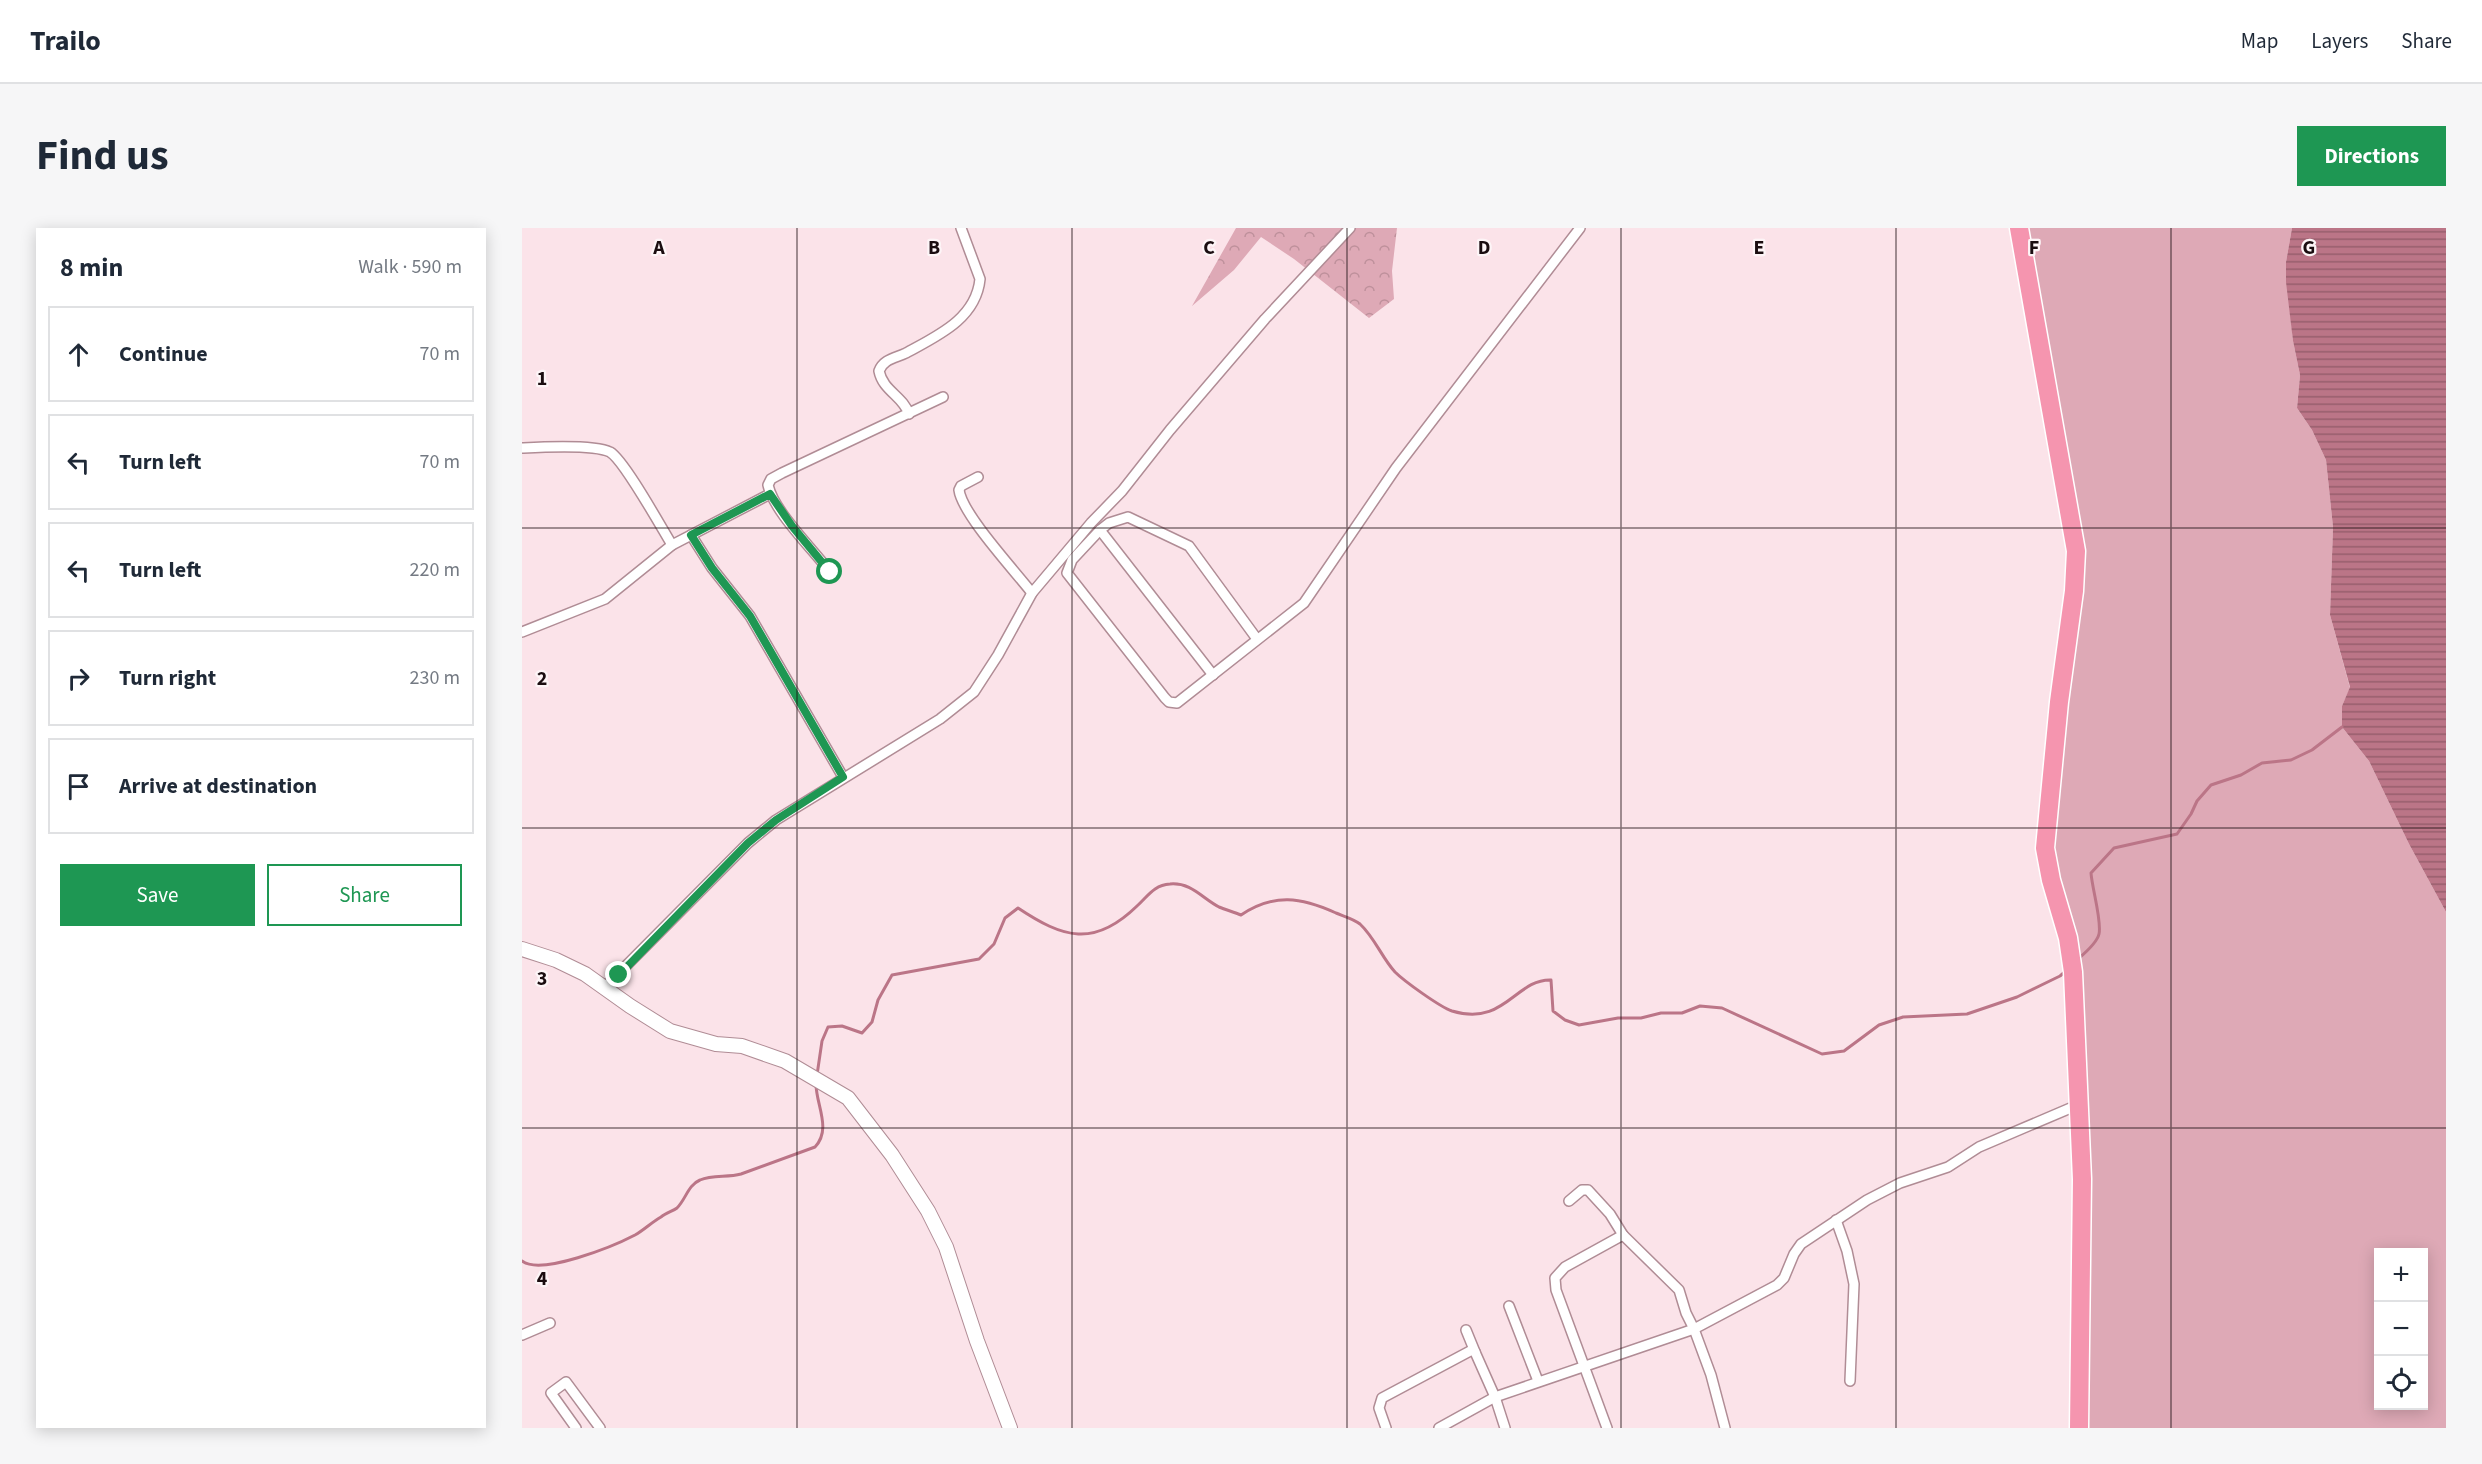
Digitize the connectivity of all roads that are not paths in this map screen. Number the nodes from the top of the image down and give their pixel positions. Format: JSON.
{"nodes":[{"id":1,"x":1350,"y":228,"type":"edge"},
{"id":2,"x":1580,"y":228,"type":"edge"},
{"id":3,"x":2019,"y":228,"type":"edge"},
{"id":4,"x":965,"y":230,"type":"edge"},
{"id":5,"x":943,"y":397,"type":"dead end"},
{"id":6,"x":909,"y":414,"type":"junction"},
{"id":7,"x":522,"y":448,"type":"edge"},
{"id":8,"x":978,"y":477,"type":"dead end"},
{"id":9,"x":770,"y":494,"type":"junction"},
{"id":10,"x":1100,"y":530,"type":"junction"},
{"id":11,"x":691,"y":535,"type":"junction"},
{"id":12,"x":672,"y":545,"type":"junction"},
{"id":13,"x":830,"y":572,"type":"dead end"},
{"id":14,"x":1032,"y":593,"type":"junction"},
{"id":15,"x":522,"y":632,"type":"edge"},
{"id":16,"x":1257,"y":639,"type":"junction"},
{"id":17,"x":1213,"y":675,"type":"junction"},
{"id":18,"x":843,"y":777,"type":"junction"},
{"id":19,"x":522,"y":950,"type":"edge"},
{"id":20,"x":605,"y":987,"type":"junction"},
{"id":21,"x":2080,"y":1104,"type":"junction"},
{"id":22,"x":1569,"y":1201,"type":"dead end"},
{"id":23,"x":1836,"y":1220,"type":"junction"},
{"id":24,"x":1623,"y":1235,"type":"junction"},
{"id":25,"x":1509,"y":1305,"type":"dead end"},
{"id":26,"x":550,"y":1323,"type":"dead end"},
{"id":27,"x":1694,"y":1329,"type":"junction"},
{"id":28,"x":1466,"y":1330,"type":"dead end"},
{"id":29,"x":522,"y":1335,"type":"edge"},
{"id":30,"x":1474,"y":1352,"type":"junction"},
{"id":31,"x":1585,"y":1366,"type":"junction"},
{"id":32,"x":1538,"y":1381,"type":"junction"},
{"id":33,"x":1850,"y":1381,"type":"dead end"},
{"id":34,"x":1494,"y":1397,"type":"junction"},
{"id":35,"x":576,"y":1428,"type":"edge"},
{"id":36,"x":600,"y":1428,"type":"edge"},
{"id":37,"x":1010,"y":1428,"type":"edge"},
{"id":38,"x":1386,"y":1428,"type":"edge"},
{"id":39,"x":1439,"y":1428,"type":"edge"},
{"id":40,"x":1505,"y":1428,"type":"edge"},
{"id":41,"x":1607,"y":1428,"type":"edge"},
{"id":42,"x":1725,"y":1428,"type":"edge"},
{"id":43,"x":2079,"y":1428,"type":"edge"}],
"edges":[{"from":1,"to":14,"type":"street"},
{"from":2,"to":16,"type":"street"},
{"from":3,"to":21,"type":"highway"},
{"from":4,"to":6,"type":"street"},
{"from":5,"to":6,"type":"street"},
{"from":6,"to":9,"type":"street"},
{"from":7,"to":12,"type":"street"},
{"from":8,"to":14,"type":"street"},
{"from":9,"to":11,"type":"street"},
{"from":9,"to":13,"type":"street"},
{"from":10,"to":16,"type":"street"},
{"from":10,"to":17,"type":"street"},
{"from":10,"to":17,"type":"street"},
{"from":11,"to":12,"type":"street"},
{"from":11,"to":18,"type":"street"},
{"from":12,"to":15,"type":"street"},
{"from":14,"to":18,"type":"street"},
{"from":16,"to":17,"type":"street"},
{"from":18,"to":20,"type":"street"},
{"from":19,"to":20,"type":"street"},
{"from":20,"to":37,"type":"street"},
{"from":21,"to":23,"type":"street"},
{"from":21,"to":43,"type":"highway"},
{"from":22,"to":24,"type":"street"},
{"from":23,"to":27,"type":"street"},
{"from":23,"to":33,"type":"street"},
{"from":24,"to":27,"type":"street"},
{"from":24,"to":31,"type":"street"},
{"from":25,"to":32,"type":"street"},
{"from":26,"to":29,"type":"street"},
{"from":27,"to":31,"type":"street"},
{"from":27,"to":42,"type":"street"},
{"from":28,"to":30,"type":"street"},
{"from":30,"to":34,"type":"street"},
{"from":30,"to":38,"type":"street"},
{"from":31,"to":32,"type":"street"},
{"from":31,"to":41,"type":"street"},
{"from":32,"to":34,"type":"street"},
{"from":34,"to":39,"type":"street"},
{"from":34,"to":40,"type":"street"},
{"from":35,"to":36,"type":"street"}]}
